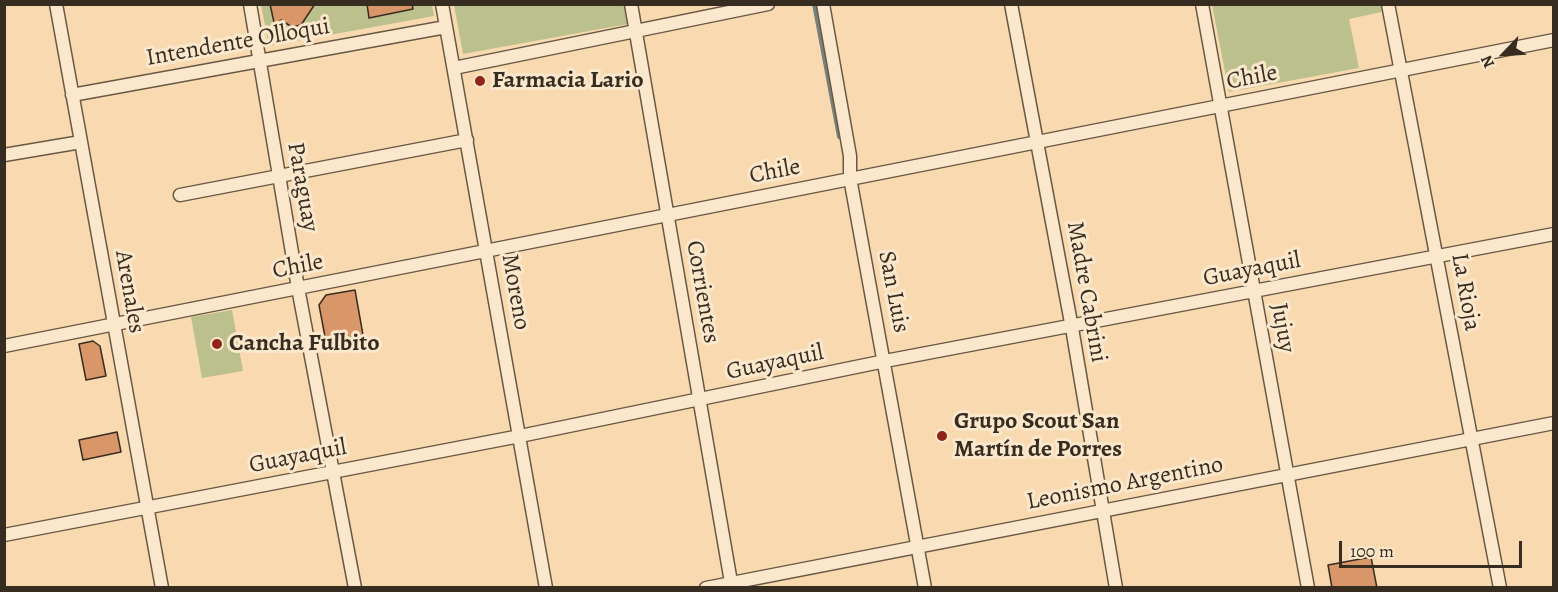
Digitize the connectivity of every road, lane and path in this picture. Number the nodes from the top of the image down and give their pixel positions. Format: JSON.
{"nodes":[{"id":1,"x":56,"y":4,"type":"edge"},
{"id":2,"x":250,"y":4,"type":"edge"},
{"id":3,"x":442,"y":4,"type":"edge"},
{"id":4,"x":631,"y":4,"type":"edge"},
{"id":5,"x":768,"y":4,"type":"edge"},
{"id":6,"x":823,"y":4,"type":"edge"},
{"id":7,"x":1011,"y":4,"type":"edge"},
{"id":8,"x":1202,"y":4,"type":"edge"},
{"id":9,"x":1388,"y":4,"type":"edge"},
{"id":10,"x":446,"y":27,"type":"junction"},
{"id":11,"x":634,"y":31,"type":"junction"},
{"id":12,"x":1554,"y":40,"type":"edge"},
{"id":13,"x":259,"y":61,"type":"junction"},
{"id":14,"x":454,"y":68,"type":"junction"},
{"id":15,"x":1401,"y":70,"type":"junction"},
{"id":16,"x":72,"y":95,"type":"junction"},
{"id":17,"x":1221,"y":105,"type":"junction"},
{"id":18,"x":467,"y":140,"type":"junction"},
{"id":19,"x":81,"y":142,"type":"junction"},
{"id":20,"x":1038,"y":142,"type":"junction"},
{"id":21,"x":4,"y":155,"type":"edge"},
{"id":22,"x":279,"y":176,"type":"junction"},
{"id":23,"x":850,"y":178,"type":"junction"},
{"id":24,"x":180,"y":195,"type":"dead end"},
{"id":25,"x":667,"y":215,"type":"junction"},
{"id":26,"x":1554,"y":234,"type":"edge"},
{"id":27,"x":487,"y":251,"type":"junction"},
{"id":28,"x":1437,"y":257,"type":"junction"},
{"id":29,"x":298,"y":288,"type":"junction"},
{"id":30,"x":1254,"y":291,"type":"junction"},
{"id":31,"x":114,"y":325,"type":"junction"},
{"id":32,"x":1072,"y":328,"type":"junction"},
{"id":33,"x":4,"y":346,"type":"edge"},
{"id":34,"x":885,"y":361,"type":"junction"},
{"id":35,"x":699,"y":400,"type":"junction"},
{"id":36,"x":1554,"y":423,"type":"edge"},
{"id":37,"x":520,"y":436,"type":"junction"},
{"id":38,"x":1470,"y":439,"type":"junction"},
{"id":39,"x":334,"y":471,"type":"junction"},
{"id":40,"x":1287,"y":473,"type":"junction"},
{"id":41,"x":147,"y":507,"type":"junction"},
{"id":42,"x":1102,"y":512,"type":"junction"},
{"id":43,"x":4,"y":535,"type":"edge"},
{"id":44,"x":918,"y":546,"type":"junction"},
{"id":45,"x":732,"y":585,"type":"edge"},
{"id":46,"x":162,"y":588,"type":"edge"},
{"id":47,"x":355,"y":588,"type":"edge"},
{"id":48,"x":546,"y":588,"type":"edge"},
{"id":49,"x":706,"y":588,"type":"edge"},
{"id":50,"x":925,"y":588,"type":"edge"},
{"id":51,"x":1116,"y":588,"type":"edge"},
{"id":52,"x":1308,"y":588,"type":"edge"},
{"id":53,"x":1500,"y":588,"type":"edge"}],
"edges":[{"from":1,"to":16,"type":"street","name":"Arenales"},
{"from":2,"to":13,"type":"street","name":"Paraguay"},
{"from":3,"to":10,"type":"street","name":"Moreno"},
{"from":4,"to":11,"type":"street","name":"Corrientes"},
{"from":5,"to":11,"type":"street"},
{"from":6,"to":23,"type":"street","name":"San Luis"},
{"from":7,"to":20,"type":"street","name":"Madre Cabrini"},
{"from":8,"to":17,"type":"street","name":"Jujuy"},
{"from":9,"to":15,"type":"street","name":"La Rioja"},
{"from":10,"to":13,"type":"street","name":"Intendente Olloqui"},
{"from":10,"to":14,"type":"street","name":"Moreno"},
{"from":11,"to":14,"type":"street"},
{"from":11,"to":25,"type":"street","name":"Corrientes"},
{"from":12,"to":15,"type":"street","name":"Chile"},
{"from":13,"to":16,"type":"street","name":"Intendente Olloqui"},
{"from":13,"to":22,"type":"street","name":"Paraguay"},
{"from":14,"to":18,"type":"street","name":"Moreno"},
{"from":15,"to":17,"type":"street","name":"Chile"},
{"from":15,"to":28,"type":"street","name":"La Rioja"},
{"from":16,"to":19,"type":"street","name":"Arenales"},
{"from":17,"to":20,"type":"street","name":"Chile"},
{"from":17,"to":30,"type":"street","name":"Jujuy"},
{"from":18,"to":22,"type":"street"},
{"from":18,"to":27,"type":"street","name":"Moreno"},
{"from":19,"to":21,"type":"street"},
{"from":19,"to":31,"type":"street","name":"Arenales"},
{"from":20,"to":23,"type":"street","name":"Chile"},
{"from":20,"to":32,"type":"street","name":"Madre Cabrini"},
{"from":22,"to":24,"type":"street"},
{"from":22,"to":29,"type":"street","name":"Paraguay"},
{"from":23,"to":25,"type":"street","name":"Chile"},
{"from":23,"to":34,"type":"street","name":"San Luis"},
{"from":25,"to":27,"type":"street","name":"Chile"},
{"from":25,"to":35,"type":"street","name":"Corrientes"},
{"from":26,"to":28,"type":"street","name":"Guayaquil"},
{"from":27,"to":29,"type":"street","name":"Chile"},
{"from":27,"to":37,"type":"street","name":"Moreno"},
{"from":28,"to":30,"type":"street","name":"Guayaquil"},
{"from":28,"to":38,"type":"street","name":"La Rioja"},
{"from":29,"to":31,"type":"street","name":"Chile"},
{"from":29,"to":39,"type":"street","name":"Paraguay"},
{"from":30,"to":32,"type":"street","name":"Guayaquil"},
{"from":30,"to":40,"type":"street","name":"Jujuy"},
{"from":31,"to":33,"type":"street","name":"Chile"},
{"from":31,"to":41,"type":"street","name":"Arenales"},
{"from":32,"to":34,"type":"street","name":"Guayaquil"},
{"from":32,"to":42,"type":"street","name":"Madre Cabrini"},
{"from":34,"to":35,"type":"street","name":"Guayaquil"},
{"from":34,"to":44,"type":"street","name":"San Luis"},
{"from":35,"to":37,"type":"street","name":"Guayaquil"},
{"from":35,"to":45,"type":"street","name":"Corrientes"},
{"from":36,"to":38,"type":"street","name":"Leonismo Argentino"},
{"from":37,"to":39,"type":"street","name":"Guayaquil"},
{"from":37,"to":48,"type":"street","name":"Moreno"},
{"from":38,"to":40,"type":"street","name":"Leonismo Argentino"},
{"from":38,"to":53,"type":"street","name":"La Rioja"},
{"from":39,"to":41,"type":"street","name":"Guayaquil"},
{"from":39,"to":47,"type":"street","name":"Paraguay"},
{"from":40,"to":42,"type":"street","name":"Leonismo Argentino"},
{"from":40,"to":52,"type":"street","name":"Jujuy"},
{"from":41,"to":43,"type":"street","name":"Guayaquil"},
{"from":41,"to":46,"type":"street","name":"Arenales"},
{"from":42,"to":44,"type":"street","name":"Leonismo Argentino"},
{"from":42,"to":51,"type":"street","name":"Madre Cabrini"},
{"from":44,"to":45,"type":"street","name":"Leonismo Argentino"},
{"from":44,"to":50,"type":"street","name":"San Luis"},
{"from":45,"to":49,"type":"street","name":"Leonismo Argentino"}]}
